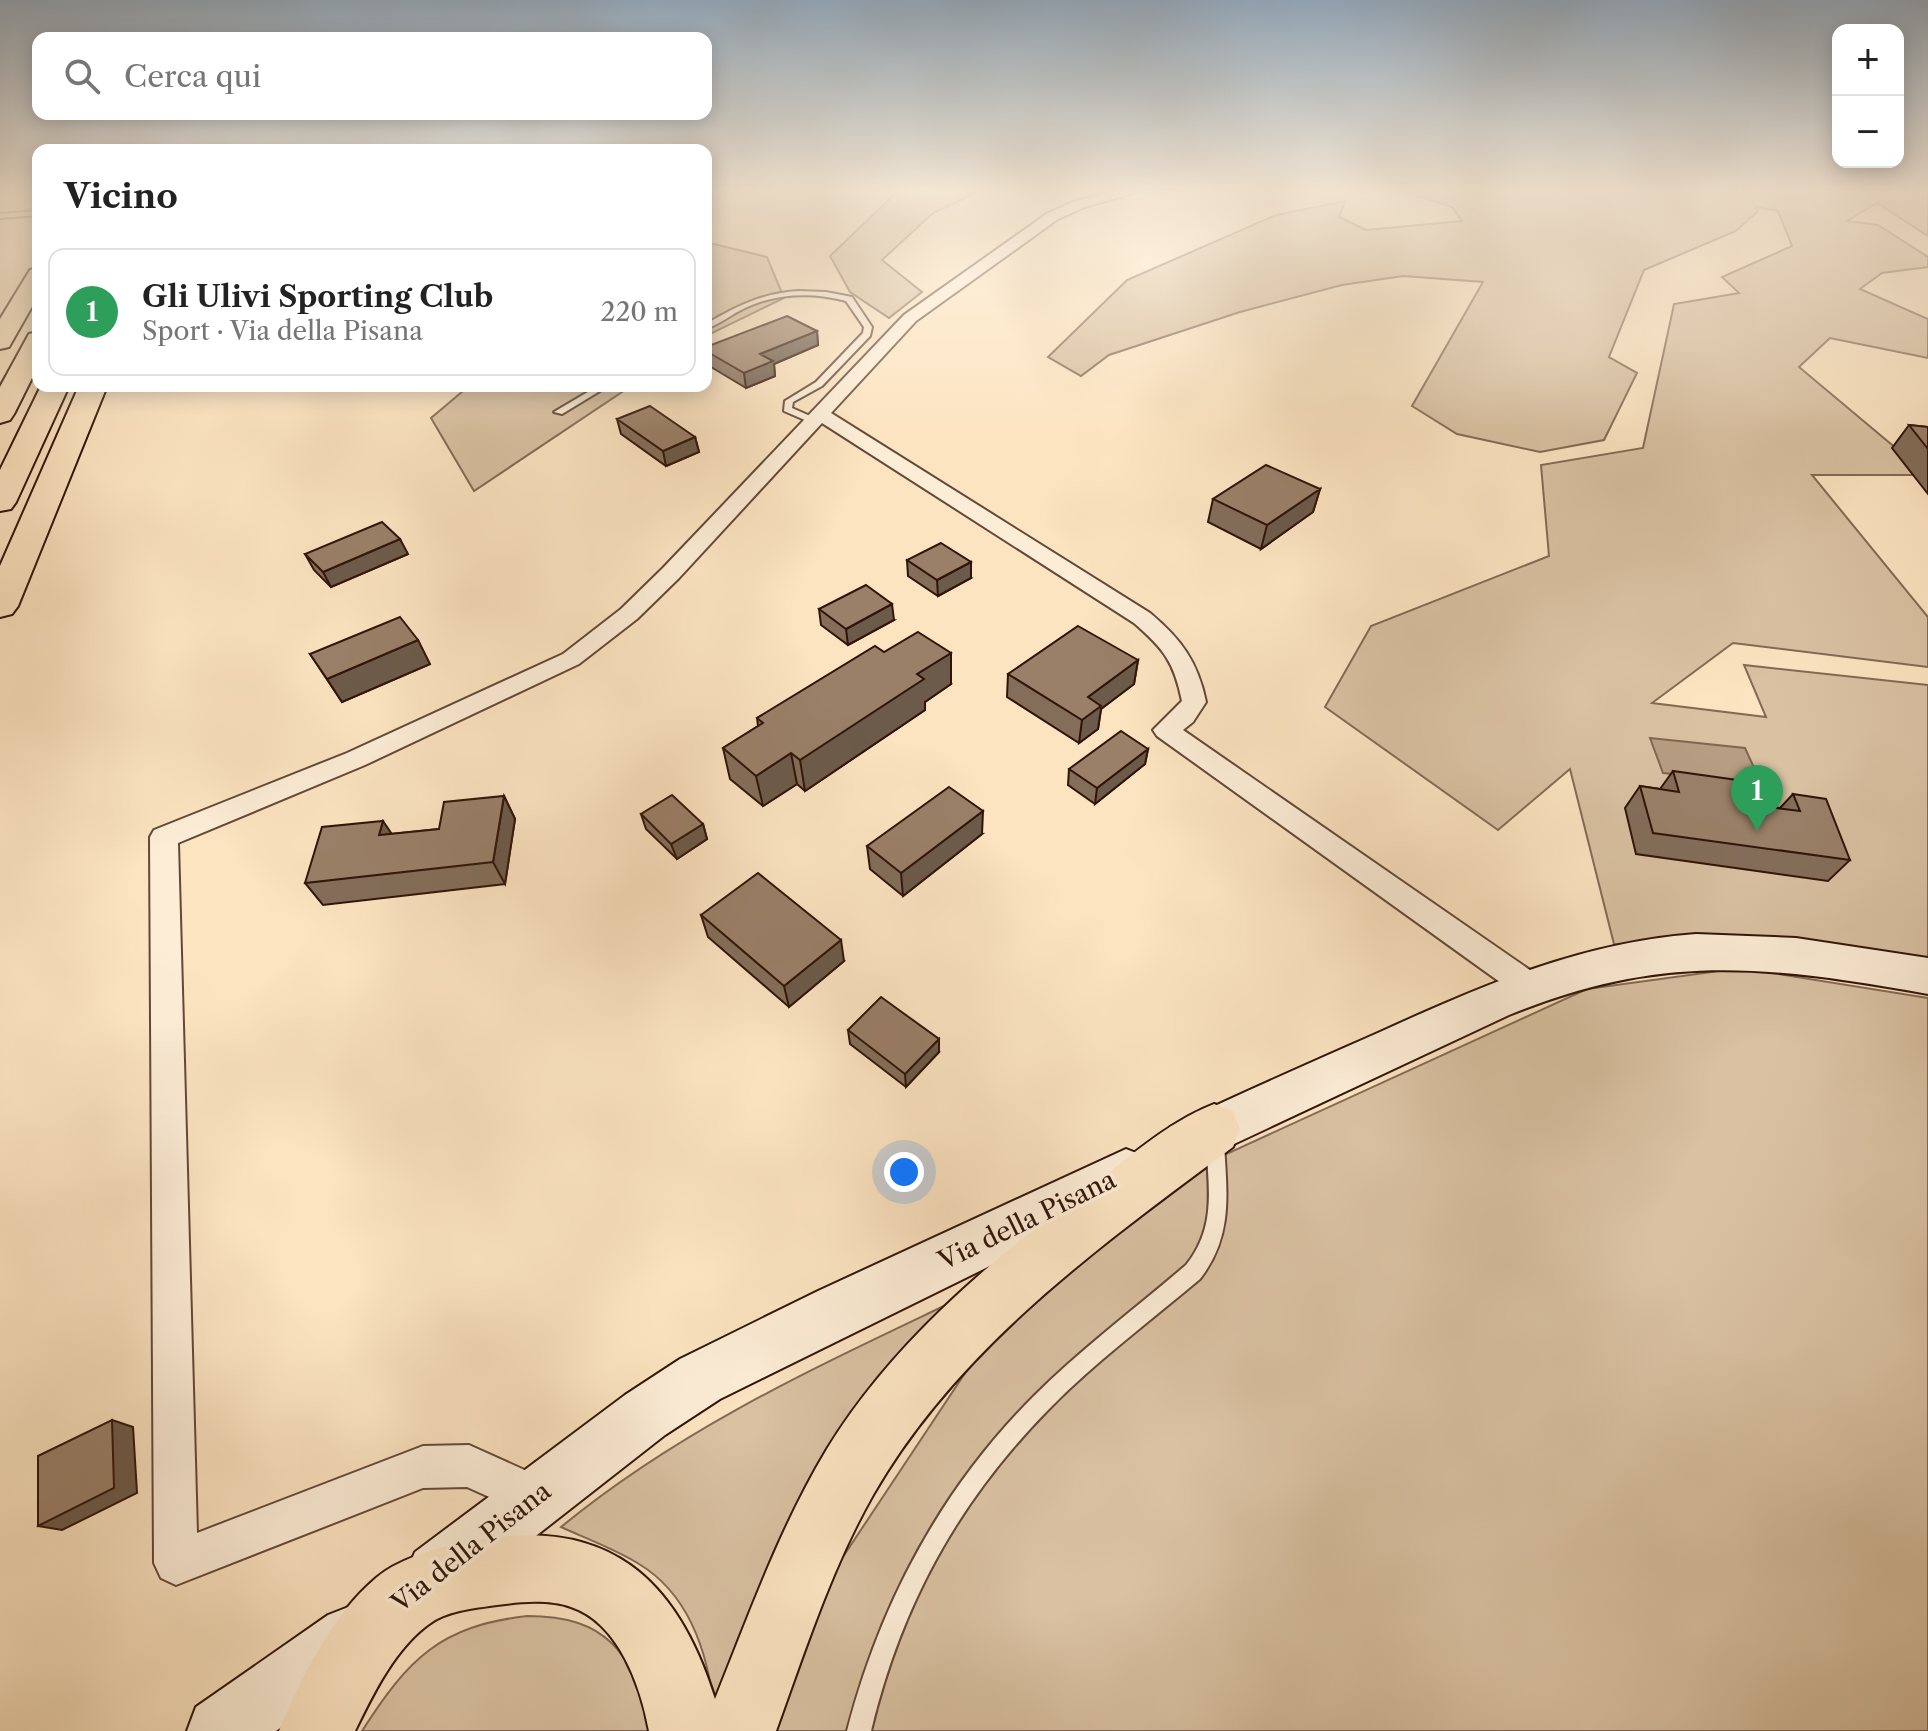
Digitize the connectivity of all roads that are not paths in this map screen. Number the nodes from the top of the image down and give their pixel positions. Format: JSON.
{"nodes":[{"id":1,"x":973,"y":273,"type":"edge"},
{"id":2,"x":32,"y":285,"type":"edge"},
{"id":3,"x":712,"y":324,"type":"edge"},
{"id":4,"x":0,"y":341,"type":"edge"},
{"id":5,"x":32,"y":352,"type":"edge"},
{"id":6,"x":52,"y":392,"type":"edge"},
{"id":7,"x":90,"y":392,"type":"edge"},
{"id":8,"x":594,"y":392,"type":"edge"},
{"id":9,"x":559,"y":412,"type":"dead end"},
{"id":10,"x":0,"y":414,"type":"edge"},
{"id":11,"x":817,"y":418,"type":"junction"},
{"id":12,"x":0,"y":502,"type":"edge"},
{"id":13,"x":0,"y":606,"type":"edge"},
{"id":14,"x":1928,"y":976,"type":"edge"},
{"id":15,"x":1529,"y":986,"type":"junction"},
{"id":16,"x":1214,"y":1129,"type":"junction"},
{"id":17,"x":536,"y":1497,"type":"junction"},
{"id":18,"x":401,"y":1602,"type":"junction"},
{"id":19,"x":220,"y":1731,"type":"edge"},
{"id":20,"x":316,"y":1731,"type":"edge"},
{"id":21,"x":686,"y":1731,"type":"edge"},
{"id":22,"x":739,"y":1731,"type":"edge"},
{"id":23,"x":859,"y":1731,"type":"edge"}],
"edges":[{"from":1,"to":11,"type":"street"},
{"from":2,"to":4,"type":"highway"},
{"from":3,"to":11,"type":"lane"},
{"from":5,"to":10,"type":"highway"},
{"from":6,"to":12,"type":"highway"},
{"from":7,"to":13,"type":"highway"},
{"from":8,"to":9,"type":"lane"},
{"from":11,"to":15,"type":"street"},
{"from":11,"to":17,"type":"street"},
{"from":14,"to":15,"type":"main road","name":"Via della Pisana"},
{"from":15,"to":16,"type":"main road","name":"Via della Pisana"},
{"from":16,"to":17,"type":"main road","name":"Via della Pisana"},
{"from":16,"to":22,"type":"highway"},
{"from":16,"to":23,"type":"lane"},
{"from":17,"to":18,"type":"main road","name":"Via della Pisana"},
{"from":18,"to":19,"type":"main road","name":"Via della Pisana"},
{"from":18,"to":20,"type":"highway"},
{"from":18,"to":21,"type":"highway"}]}
